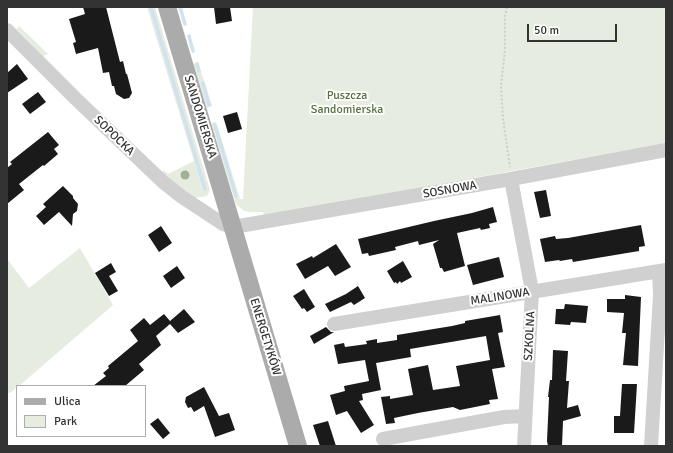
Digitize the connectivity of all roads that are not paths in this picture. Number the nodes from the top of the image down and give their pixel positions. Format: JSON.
{"nodes":[{"id":1,"x":167,"y":7,"type":"edge"},
{"id":2,"x":7,"y":30,"type":"edge"},
{"id":3,"x":666,"y":150,"type":"edge"},
{"id":4,"x":511,"y":179,"type":"junction"},
{"id":5,"x":233,"y":227,"type":"junction"},
{"id":6,"x":662,"y":270,"type":"edge"},
{"id":7,"x":532,"y":291,"type":"junction"},
{"id":8,"x":334,"y":324,"type":"dead end"},
{"id":9,"x":525,"y":416,"type":"junction"},
{"id":10,"x":383,"y":440,"type":"dead end"},
{"id":11,"x":298,"y":446,"type":"edge"},
{"id":12,"x":524,"y":446,"type":"edge"},
{"id":13,"x":652,"y":446,"type":"edge"}],
"edges":[{"from":1,"to":5,"type":"main road","name":"SANDOMIERSKA"},
{"from":2,"to":5,"type":"street","name":"SOPOCKA"},
{"from":3,"to":4,"type":"street","name":"SOSNOWA"},
{"from":4,"to":5,"type":"street","name":"SOSNOWA"},
{"from":4,"to":7,"type":"street","name":"SZKOLNA"},
{"from":5,"to":11,"type":"main road","name":"ENERGETYKÓW"},
{"from":6,"to":7,"type":"street","name":"MALINOWA"},
{"from":6,"to":13,"type":"street"},
{"from":7,"to":8,"type":"street","name":"MALINOWA"},
{"from":7,"to":9,"type":"street","name":"SZKOLNA"},
{"from":9,"to":10,"type":"street"},
{"from":9,"to":12,"type":"street","name":"SZKOLNA"}]}
